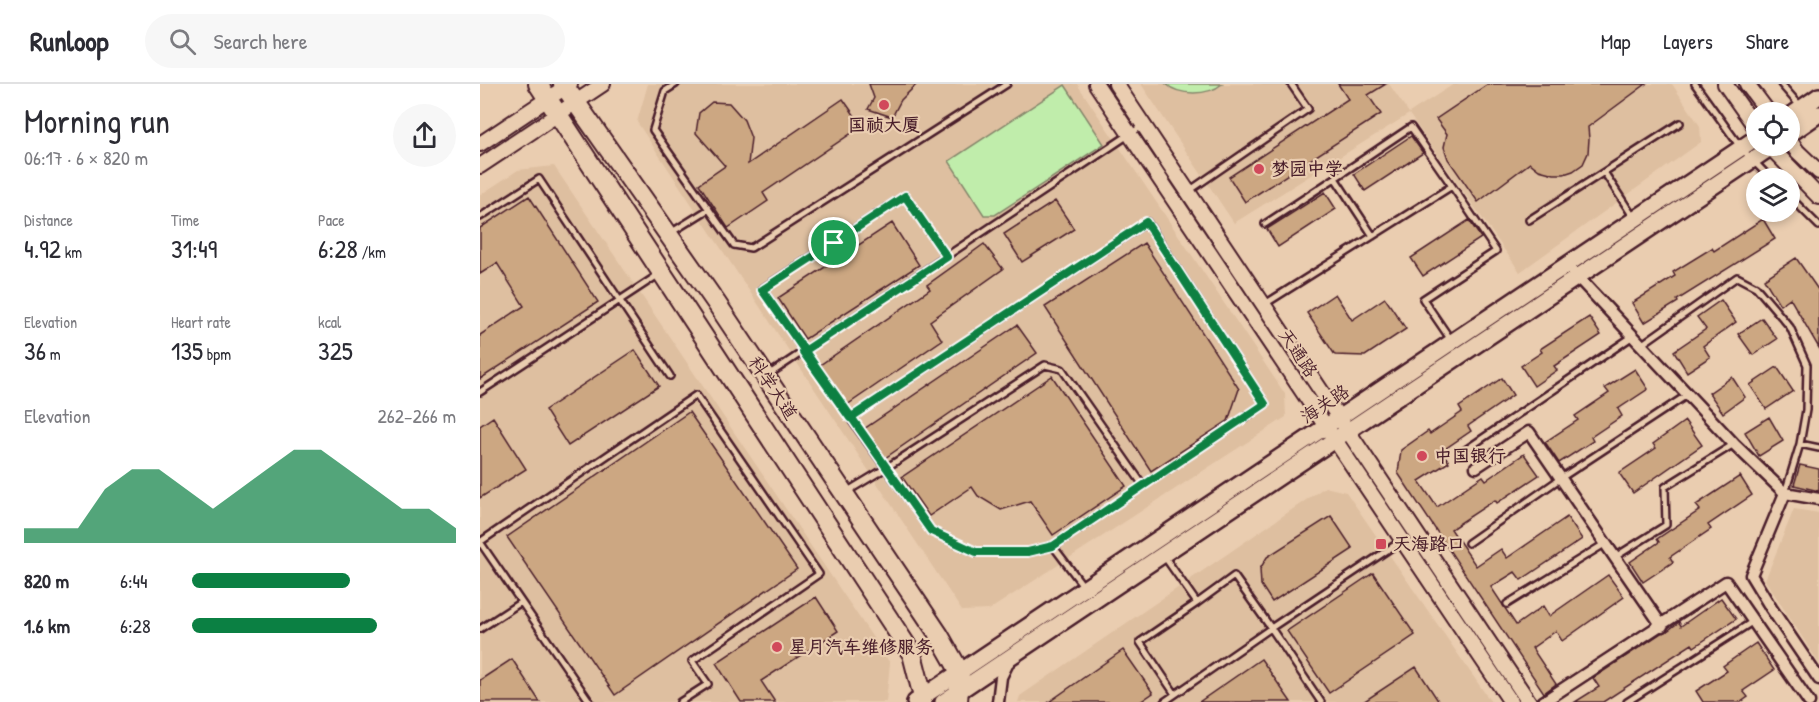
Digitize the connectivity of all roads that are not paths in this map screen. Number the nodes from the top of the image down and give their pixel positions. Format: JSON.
{"nodes":[{"id":1,"x":603,"y":84,"type":"edge"},
{"id":2,"x":676,"y":84,"type":"edge"},
{"id":3,"x":1007,"y":84,"type":"edge"},
{"id":4,"x":1096,"y":84,"type":"edge"},
{"id":5,"x":1116,"y":84,"type":"edge"},
{"id":6,"x":1291,"y":84,"type":"edge"},
{"id":7,"x":1695,"y":84,"type":"edge"},
{"id":8,"x":1725,"y":84,"type":"edge"},
{"id":9,"x":1747,"y":84,"type":"edge"},
{"id":10,"x":1781,"y":84,"type":"edge"},
{"id":11,"x":569,"y":90,"type":"edge"},
{"id":12,"x":543,"y":91,"type":"edge"},
{"id":13,"x":1819,"y":96,"type":"edge"},
{"id":14,"x":1760,"y":102,"type":"edge"},
{"id":15,"x":1746,"y":114,"type":"edge"},
{"id":16,"x":557,"y":115,"type":"junction"},
{"id":17,"x":1808,"y":117,"type":"edge"},
{"id":18,"x":1680,"y":123,"type":"dead end"},
{"id":19,"x":1144,"y":125,"type":"junction"},
{"id":20,"x":1130,"y":135,"type":"junction"},
{"id":21,"x":480,"y":144,"type":"edge"},
{"id":22,"x":1746,"y":145,"type":"edge"},
{"id":23,"x":1741,"y":148,"type":"junction"},
{"id":24,"x":1800,"y":154,"type":"edge"},
{"id":25,"x":1757,"y":156,"type":"edge"},
{"id":26,"x":1780,"y":156,"type":"edge"},
{"id":27,"x":1752,"y":160,"type":"junction"},
{"id":28,"x":480,"y":166,"type":"edge"},
{"id":29,"x":1760,"y":168,"type":"edge"},
{"id":30,"x":1604,"y":172,"type":"junction"},
{"id":31,"x":1819,"y":172,"type":"edge"},
{"id":32,"x":1335,"y":178,"type":"junction"},
{"id":33,"x":1452,"y":186,"type":"junction"},
{"id":34,"x":1188,"y":192,"type":"junction"},
{"id":35,"x":1819,"y":197,"type":"edge"},
{"id":36,"x":1800,"y":208,"type":"edge"},
{"id":37,"x":709,"y":209,"type":"junction"},
{"id":38,"x":480,"y":217,"type":"edge"},
{"id":39,"x":1635,"y":219,"type":"junction"},
{"id":40,"x":1529,"y":220,"type":"dead end"},
{"id":41,"x":1265,"y":224,"type":"dead end"},
{"id":42,"x":1819,"y":226,"type":"edge"},
{"id":43,"x":668,"y":235,"type":"junction"},
{"id":44,"x":1373,"y":236,"type":"junction"},
{"id":45,"x":947,"y":257,"type":"junction"},
{"id":46,"x":1567,"y":265,"type":"junction"},
{"id":47,"x":662,"y":273,"type":"junction"},
{"id":48,"x":1578,"y":278,"type":"junction"},
{"id":49,"x":619,"y":301,"type":"junction"},
{"id":50,"x":1263,"y":304,"type":"junction"},
{"id":51,"x":1633,"y":336,"type":"junction"},
{"id":52,"x":1452,"y":342,"type":"junction"},
{"id":53,"x":1641,"y":345,"type":"junction"},
{"id":54,"x":803,"y":352,"type":"junction"},
{"id":55,"x":670,"y":376,"type":"dead end"},
{"id":56,"x":766,"y":377,"type":"junction"},
{"id":57,"x":480,"y":392,"type":"edge"},
{"id":58,"x":1687,"y":395,"type":"junction"},
{"id":59,"x":850,"y":418,"type":"junction"},
{"id":60,"x":1339,"y":418,"type":"junction"},
{"id":61,"x":1325,"y":427,"type":"junction"},
{"id":62,"x":1341,"y":436,"type":"junction"},
{"id":63,"x":1734,"y":444,"type":"junction"},
{"id":64,"x":1800,"y":444,"type":"junction"},
{"id":65,"x":1819,"y":448,"type":"edge"},
{"id":66,"x":1461,"y":453,"type":"dead end"},
{"id":67,"x":1476,"y":467,"type":"dead end"},
{"id":68,"x":886,"y":468,"type":"junction"},
{"id":69,"x":1561,"y":478,"type":"junction"},
{"id":70,"x":1143,"y":485,"type":"junction"},
{"id":71,"x":844,"y":493,"type":"junction"},
{"id":72,"x":1785,"y":493,"type":"junction"},
{"id":73,"x":1819,"y":499,"type":"edge"},
{"id":74,"x":1402,"y":540,"type":"junction"},
{"id":75,"x":1468,"y":543,"type":"dead end"},
{"id":76,"x":1605,"y":543,"type":"junction"},
{"id":77,"x":1053,"y":546,"type":"junction"},
{"id":78,"x":1163,"y":555,"type":"junction"},
{"id":79,"x":1615,"y":557,"type":"junction"},
{"id":80,"x":1085,"y":588,"type":"junction"},
{"id":81,"x":521,"y":602,"type":"junction"},
{"id":82,"x":1197,"y":603,"type":"junction"},
{"id":83,"x":1507,"y":604,"type":"dead end"},
{"id":84,"x":1752,"y":622,"type":"junction"},
{"id":85,"x":1662,"y":626,"type":"junction"},
{"id":86,"x":1271,"y":628,"type":"junction"},
{"id":87,"x":480,"y":629,"type":"edge"},
{"id":88,"x":1011,"y":656,"type":"junction"},
{"id":89,"x":960,"y":672,"type":"junction"},
{"id":90,"x":1819,"y":679,"type":"edge"},
{"id":91,"x":1175,"y":694,"type":"junction"},
{"id":92,"x":959,"y":697,"type":"edge"},
{"id":93,"x":920,"y":700,"type":"edge"},
{"id":94,"x":590,"y":702,"type":"edge"},
{"id":95,"x":680,"y":702,"type":"edge"},
{"id":96,"x":943,"y":702,"type":"edge"},
{"id":97,"x":998,"y":702,"type":"edge"},
{"id":98,"x":1164,"y":702,"type":"edge"},
{"id":99,"x":1321,"y":702,"type":"edge"},
{"id":100,"x":1511,"y":702,"type":"edge"},
{"id":101,"x":1529,"y":702,"type":"edge"},
{"id":102,"x":1543,"y":702,"type":"edge"},
{"id":103,"x":1628,"y":702,"type":"edge"},
{"id":104,"x":1809,"y":702,"type":"edge"}],
"edges":[{"from":1,"to":11,"type":"street"},
{"from":2,"to":37,"type":"lane"},
{"from":3,"to":37,"type":"lane"},
{"from":4,"to":20,"type":"street","name":"天通路"},
{"from":5,"to":19,"type":"street","name":"天通路"},
{"from":6,"to":34,"type":"lane"},
{"from":7,"to":23,"type":"lane"},
{"from":8,"to":15,"type":"street"},
{"from":9,"to":14,"type":"street"},
{"from":10,"to":17,"type":"lane"},
{"from":11,"to":12,"type":"street"},
{"from":11,"to":16,"type":"street"},
{"from":11,"to":43,"type":"main road","name":"科学大道"},
{"from":12,"to":16,"type":"main road","name":"科学大道"},
{"from":12,"to":21,"type":"street"},
{"from":13,"to":17,"type":"main road"},
{"from":16,"to":28,"type":"street"},
{"from":16,"to":47,"type":"main road","name":"科学大道"},
{"from":18,"to":30,"type":"lane"},
{"from":19,"to":20,"type":"lane"},
{"from":19,"to":34,"type":"street","name":"天通路"},
{"from":20,"to":45,"type":"lane"},
{"from":20,"to":61,"type":"street","name":"天通路"},
{"from":22,"to":23,"type":"main road","name":"海关路"},
{"from":23,"to":27,"type":"lane"},
{"from":23,"to":39,"type":"main road","name":"海关路"},
{"from":24,"to":31,"type":"street"},
{"from":25,"to":27,"type":"main road","name":"海关路"},
{"from":26,"to":35,"type":"street"},
{"from":27,"to":29,"type":"lane"},
{"from":27,"to":48,"type":"main road","name":"海关路"},
{"from":30,"to":39,"type":"lane"},
{"from":30,"to":40,"type":"lane"},
{"from":32,"to":33,"type":"lane"},
{"from":32,"to":41,"type":"lane"},
{"from":32,"to":44,"type":"lane"},
{"from":33,"to":44,"type":"lane"},
{"from":33,"to":52,"type":"lane"},
{"from":34,"to":50,"type":"street","name":"天通路"},
{"from":36,"to":42,"type":"lane"},
{"from":37,"to":43,"type":"lane"},
{"from":38,"to":49,"type":"lane"},
{"from":39,"to":46,"type":"main road","name":"海关路"},
{"from":43,"to":56,"type":"main road","name":"科学大道"},
{"from":44,"to":50,"type":"lane"},
{"from":45,"to":54,"type":"lane"},
{"from":45,"to":54,"type":"lane"},
{"from":46,"to":48,"type":"street"},
{"from":46,"to":52,"type":"main road","name":"海关路"},
{"from":47,"to":49,"type":"lane"},
{"from":47,"to":93,"type":"main road","name":"科学大道"},
{"from":48,"to":51,"type":"street"},
{"from":48,"to":62,"type":"main road","name":"海关路"},
{"from":49,"to":55,"type":"lane"},
{"from":49,"to":57,"type":"lane"},
{"from":50,"to":60,"type":"street","name":"天通路"},
{"from":51,"to":53,"type":"street"},
{"from":51,"to":66,"type":"lane"},
{"from":52,"to":60,"type":"main road","name":"海关路"},
{"from":53,"to":58,"type":"street"},
{"from":53,"to":64,"type":"lane"},
{"from":54,"to":56,"type":"lane"},
{"from":54,"to":59,"type":"lane"},
{"from":56,"to":71,"type":"main road","name":"科学大道"},
{"from":58,"to":63,"type":"street"},
{"from":58,"to":69,"type":"lane"},
{"from":59,"to":68,"type":"lane"},
{"from":59,"to":70,"type":"lane"},
{"from":60,"to":61,"type":"main road","name":"海关路"},
{"from":60,"to":62,"type":"street","name":"天通路"},
{"from":61,"to":62,"type":"street","name":"天通路"},
{"from":61,"to":80,"type":"main road","name":"海关路"},
{"from":62,"to":74,"type":"street","name":"天通路"},
{"from":62,"to":78,"type":"main road","name":"海关路"},
{"from":62,"to":101,"type":"street","name":"天通路"},
{"from":63,"to":72,"type":"street"},
{"from":63,"to":79,"type":"lane"},
{"from":64,"to":65,"type":"lane"},
{"from":64,"to":72,"type":"lane"},
{"from":67,"to":69,"type":"street"},
{"from":68,"to":70,"type":"lane"},
{"from":68,"to":71,"type":"lane"},
{"from":68,"to":77,"type":"lane"},
{"from":69,"to":75,"type":"lane"},
{"from":69,"to":76,"type":"street"},
{"from":70,"to":77,"type":"lane"},
{"from":71,"to":89,"type":"main road","name":"科学大道"},
{"from":72,"to":73,"type":"street"},
{"from":72,"to":90,"type":"street"},
{"from":74,"to":86,"type":"lane"},
{"from":74,"to":100,"type":"street","name":"天通路"},
{"from":76,"to":79,"type":"street"},
{"from":76,"to":83,"type":"lane"},
{"from":77,"to":80,"type":"lane"},
{"from":78,"to":82,"type":"lane"},
{"from":78,"to":88,"type":"main road","name":"海关路"},
{"from":79,"to":85,"type":"street"},
{"from":80,"to":89,"type":"main road","name":"海关路"},
{"from":81,"to":87,"type":"lane"},
{"from":81,"to":94,"type":"lane"},
{"from":81,"to":95,"type":"lane"},
{"from":82,"to":86,"type":"lane"},
{"from":82,"to":91,"type":"lane"},
{"from":84,"to":85,"type":"street"},
{"from":84,"to":103,"type":"lane"},
{"from":84,"to":104,"type":"street"},
{"from":85,"to":102,"type":"street"},
{"from":86,"to":91,"type":"lane"},
{"from":86,"to":99,"type":"lane"},
{"from":88,"to":92,"type":"main road","name":"海关路"},
{"from":88,"to":97,"type":"street"},
{"from":89,"to":92,"type":"main road"},
{"from":89,"to":93,"type":"main road","name":"海关路"},
{"from":91,"to":98,"type":"lane"},
{"from":92,"to":96,"type":"main road","name":"海关路"}]}
